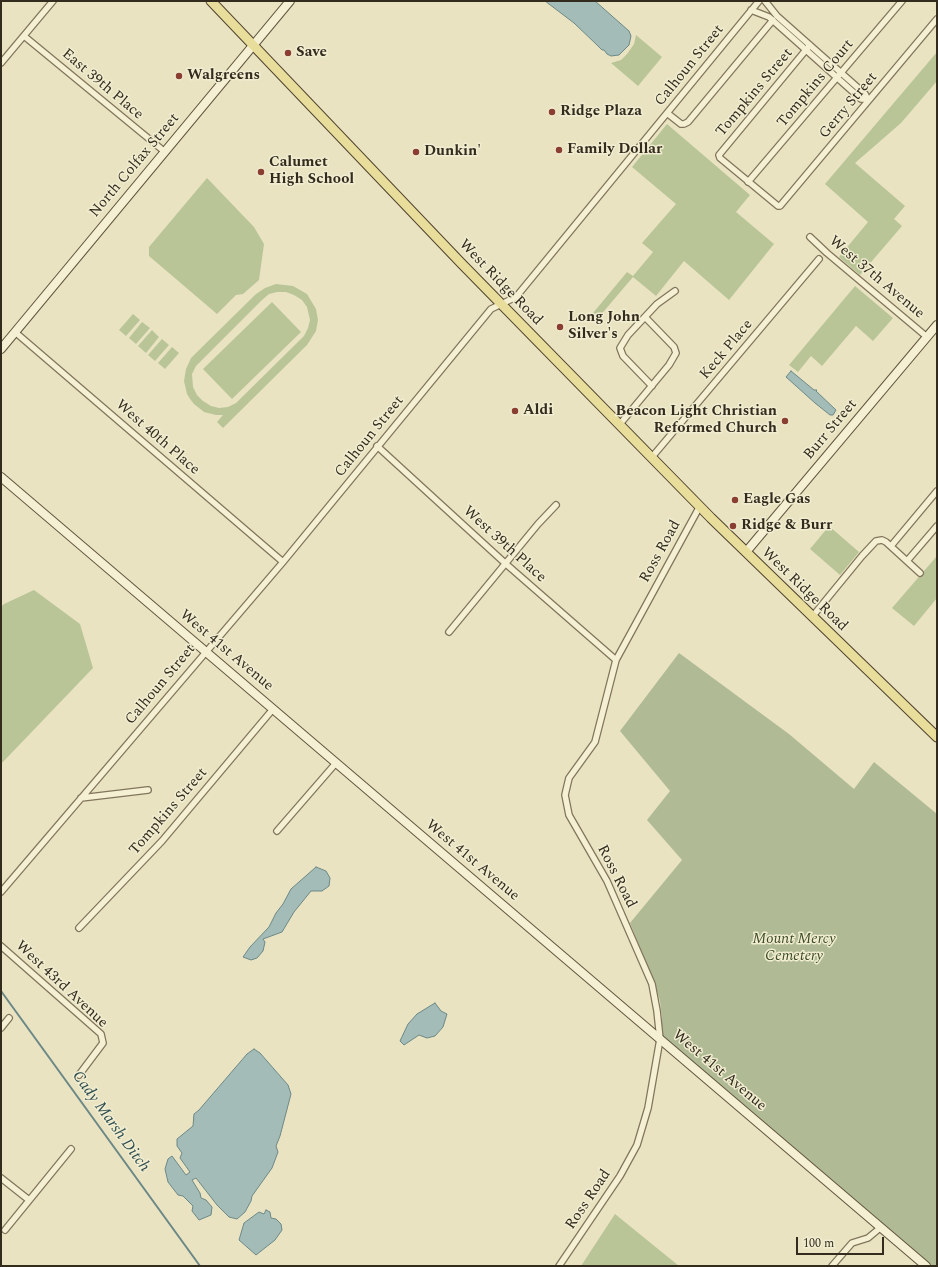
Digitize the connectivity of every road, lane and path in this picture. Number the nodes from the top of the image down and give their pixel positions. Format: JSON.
{"nodes":[{"id":1,"x":53,"y":1,"type":"edge"},
{"id":2,"x":212,"y":1,"type":"edge"},
{"id":3,"x":290,"y":1,"type":"edge"},
{"id":4,"x":759,"y":1,"type":"edge"},
{"id":5,"x":765,"y":1,"type":"edge"},
{"id":6,"x":902,"y":1,"type":"edge"},
{"id":7,"x":752,"y":10,"type":"junction"},
{"id":8,"x":937,"y":19,"type":"edge"},
{"id":9,"x":773,"y":20,"type":"junction"},
{"id":10,"x":24,"y":36,"type":"junction"},
{"id":11,"x":254,"y":46,"type":"junction"},
{"id":12,"x":808,"y":48,"type":"junction"},
{"id":13,"x":1,"y":63,"type":"edge"},
{"id":14,"x":839,"y":75,"type":"junction"},
{"id":15,"x":868,"y":100,"type":"junction"},
{"id":16,"x":668,"y":113,"type":"junction"},
{"id":17,"x":164,"y":152,"type":"junction"},
{"id":18,"x":748,"y":182,"type":"junction"},
{"id":19,"x":810,"y":237,"type":"dead end"},
{"id":20,"x":819,"y":259,"type":"dead end"},
{"id":21,"x":675,"y":291,"type":"dead end"},
{"id":22,"x":501,"y":304,"type":"junction"},
{"id":23,"x":645,"y":317,"type":"junction"},
{"id":24,"x":937,"y":325,"type":"edge"},
{"id":25,"x":15,"y":332,"type":"junction"},
{"id":26,"x":927,"y":337,"type":"junction"},
{"id":27,"x":1,"y":349,"type":"edge"},
{"id":28,"x":652,"y":386,"type":"junction"},
{"id":29,"x":620,"y":424,"type":"junction"},
{"id":30,"x":377,"y":446,"type":"junction"},
{"id":31,"x":652,"y":457,"type":"junction"},
{"id":32,"x":1,"y":477,"type":"edge"},
{"id":33,"x":937,"y":491,"type":"edge"},
{"id":34,"x":556,"y":505,"type":"dead end"},
{"id":35,"x":700,"y":506,"type":"junction"},
{"id":36,"x":937,"y":526,"type":"edge"},
{"id":37,"x":891,"y":546,"type":"junction"},
{"id":38,"x":746,"y":552,"type":"junction"},
{"id":39,"x":907,"y":561,"type":"junction"},
{"id":40,"x":282,"y":562,"type":"junction"},
{"id":41,"x":506,"y":564,"type":"junction"},
{"id":42,"x":920,"y":573,"type":"dead end"},
{"id":43,"x":812,"y":617,"type":"junction"},
{"id":44,"x":449,"y":632,"type":"dead end"},
{"id":45,"x":205,"y":651,"type":"junction"},
{"id":46,"x":616,"y":660,"type":"junction"},
{"id":47,"x":273,"y":709,"type":"junction"},
{"id":48,"x":936,"y":735,"type":"edge"},
{"id":49,"x":336,"y":763,"type":"junction"},
{"id":50,"x":148,"y":790,"type":"dead end"},
{"id":51,"x":81,"y":798,"type":"junction"},
{"id":52,"x":277,"y":831,"type":"dead end"},
{"id":53,"x":1,"y":892,"type":"edge"},
{"id":54,"x":79,"y":928,"type":"dead end"},
{"id":55,"x":1,"y":946,"type":"edge"},
{"id":56,"x":9,"y":1018,"type":"dead end"},
{"id":57,"x":1,"y":1028,"type":"edge"},
{"id":58,"x":660,"y":1039,"type":"junction"},
{"id":59,"x":79,"y":1075,"type":"dead end"},
{"id":60,"x":71,"y":1149,"type":"dead end"},
{"id":61,"x":1,"y":1178,"type":"edge"},
{"id":62,"x":29,"y":1200,"type":"junction"},
{"id":63,"x":880,"y":1228,"type":"junction"},
{"id":64,"x":5,"y":1230,"type":"dead end"},
{"id":65,"x":559,"y":1266,"type":"edge"},
{"id":66,"x":832,"y":1266,"type":"edge"},
{"id":67,"x":926,"y":1266,"type":"edge"}],
"edges":[{"from":1,"to":10,"type":"street"},
{"from":2,"to":11,"type":"main road","name":"West Ridge Road"},
{"from":3,"to":11,"type":"street","name":"North Colfax Street"},
{"from":4,"to":7,"type":"street","name":"Calhoun Street"},
{"from":5,"to":12,"type":"street"},
{"from":6,"to":14,"type":"street","name":"Tompkins Court"},
{"from":7,"to":9,"type":"street"},
{"from":7,"to":16,"type":"street","name":"Calhoun Street"},
{"from":8,"to":15,"type":"street","name":"Gerry Street"},
{"from":9,"to":12,"type":"street"},
{"from":9,"to":16,"type":"street"},
{"from":10,"to":13,"type":"street"},
{"from":10,"to":17,"type":"street","name":"East 39th Place"},
{"from":11,"to":17,"type":"street","name":"North Colfax Street"},
{"from":11,"to":22,"type":"main road","name":"West Ridge Road"},
{"from":12,"to":14,"type":"street"},
{"from":12,"to":18,"type":"street","name":"Tompkins Street"},
{"from":14,"to":15,"type":"street"},
{"from":14,"to":18,"type":"street","name":"Tompkins Court"},
{"from":15,"to":18,"type":"street","name":"Gerry Street"},
{"from":16,"to":22,"type":"street","name":"Calhoun Street"},
{"from":17,"to":25,"type":"street","name":"North Colfax Street"},
{"from":19,"to":26,"type":"street","name":"West 37th Avenue"},
{"from":20,"to":31,"type":"street","name":"Keck Place"},
{"from":21,"to":23,"type":"street"},
{"from":22,"to":29,"type":"main road","name":"West Ridge Road"},
{"from":22,"to":30,"type":"street","name":"Calhoun Street"},
{"from":23,"to":28,"type":"street"},
{"from":23,"to":28,"type":"street"},
{"from":24,"to":26,"type":"street","name":"Burr Street"},
{"from":25,"to":27,"type":"street","name":"North Colfax Street"},
{"from":25,"to":40,"type":"street","name":"West 40th Place"},
{"from":26,"to":38,"type":"street","name":"Burr Street"},
{"from":28,"to":29,"type":"street"},
{"from":29,"to":31,"type":"main road","name":"West Ridge Road"},
{"from":30,"to":40,"type":"street","name":"Calhoun Street"},
{"from":30,"to":41,"type":"street","name":"West 39th Place"},
{"from":31,"to":35,"type":"main road","name":"West Ridge Road"},
{"from":32,"to":45,"type":"street","name":"West 41st Avenue"},
{"from":33,"to":37,"type":"street"},
{"from":34,"to":41,"type":"street"},
{"from":35,"to":38,"type":"main road","name":"West Ridge Road"},
{"from":35,"to":46,"type":"street","name":"Ross Road"},
{"from":36,"to":39,"type":"street"},
{"from":37,"to":39,"type":"street"},
{"from":37,"to":43,"type":"street"},
{"from":38,"to":43,"type":"main road","name":"West Ridge Road"},
{"from":39,"to":42,"type":"street"},
{"from":40,"to":45,"type":"street","name":"Calhoun Street"},
{"from":41,"to":44,"type":"street"},
{"from":41,"to":46,"type":"street","name":"West 39th Place"},
{"from":43,"to":48,"type":"main road","name":"West Ridge Road"},
{"from":45,"to":47,"type":"street","name":"West 41st Avenue"},
{"from":45,"to":51,"type":"street","name":"Calhoun Street"},
{"from":46,"to":58,"type":"street","name":"Ross Road"},
{"from":47,"to":49,"type":"street","name":"West 41st Avenue"},
{"from":47,"to":54,"type":"street","name":"Tompkins Street"},
{"from":49,"to":52,"type":"street"},
{"from":49,"to":58,"type":"street","name":"West 41st Avenue"},
{"from":50,"to":51,"type":"street"},
{"from":51,"to":53,"type":"street","name":"Calhoun Street"},
{"from":55,"to":59,"type":"street","name":"West 43rd Avenue"},
{"from":56,"to":57,"type":"street"},
{"from":58,"to":63,"type":"street","name":"West 41st Avenue"},
{"from":58,"to":65,"type":"street","name":"Ross Road"},
{"from":60,"to":62,"type":"street"},
{"from":61,"to":62,"type":"street"},
{"from":62,"to":64,"type":"street"},
{"from":63,"to":66,"type":"street"},
{"from":63,"to":67,"type":"street","name":"West 41st Avenue"}]}
